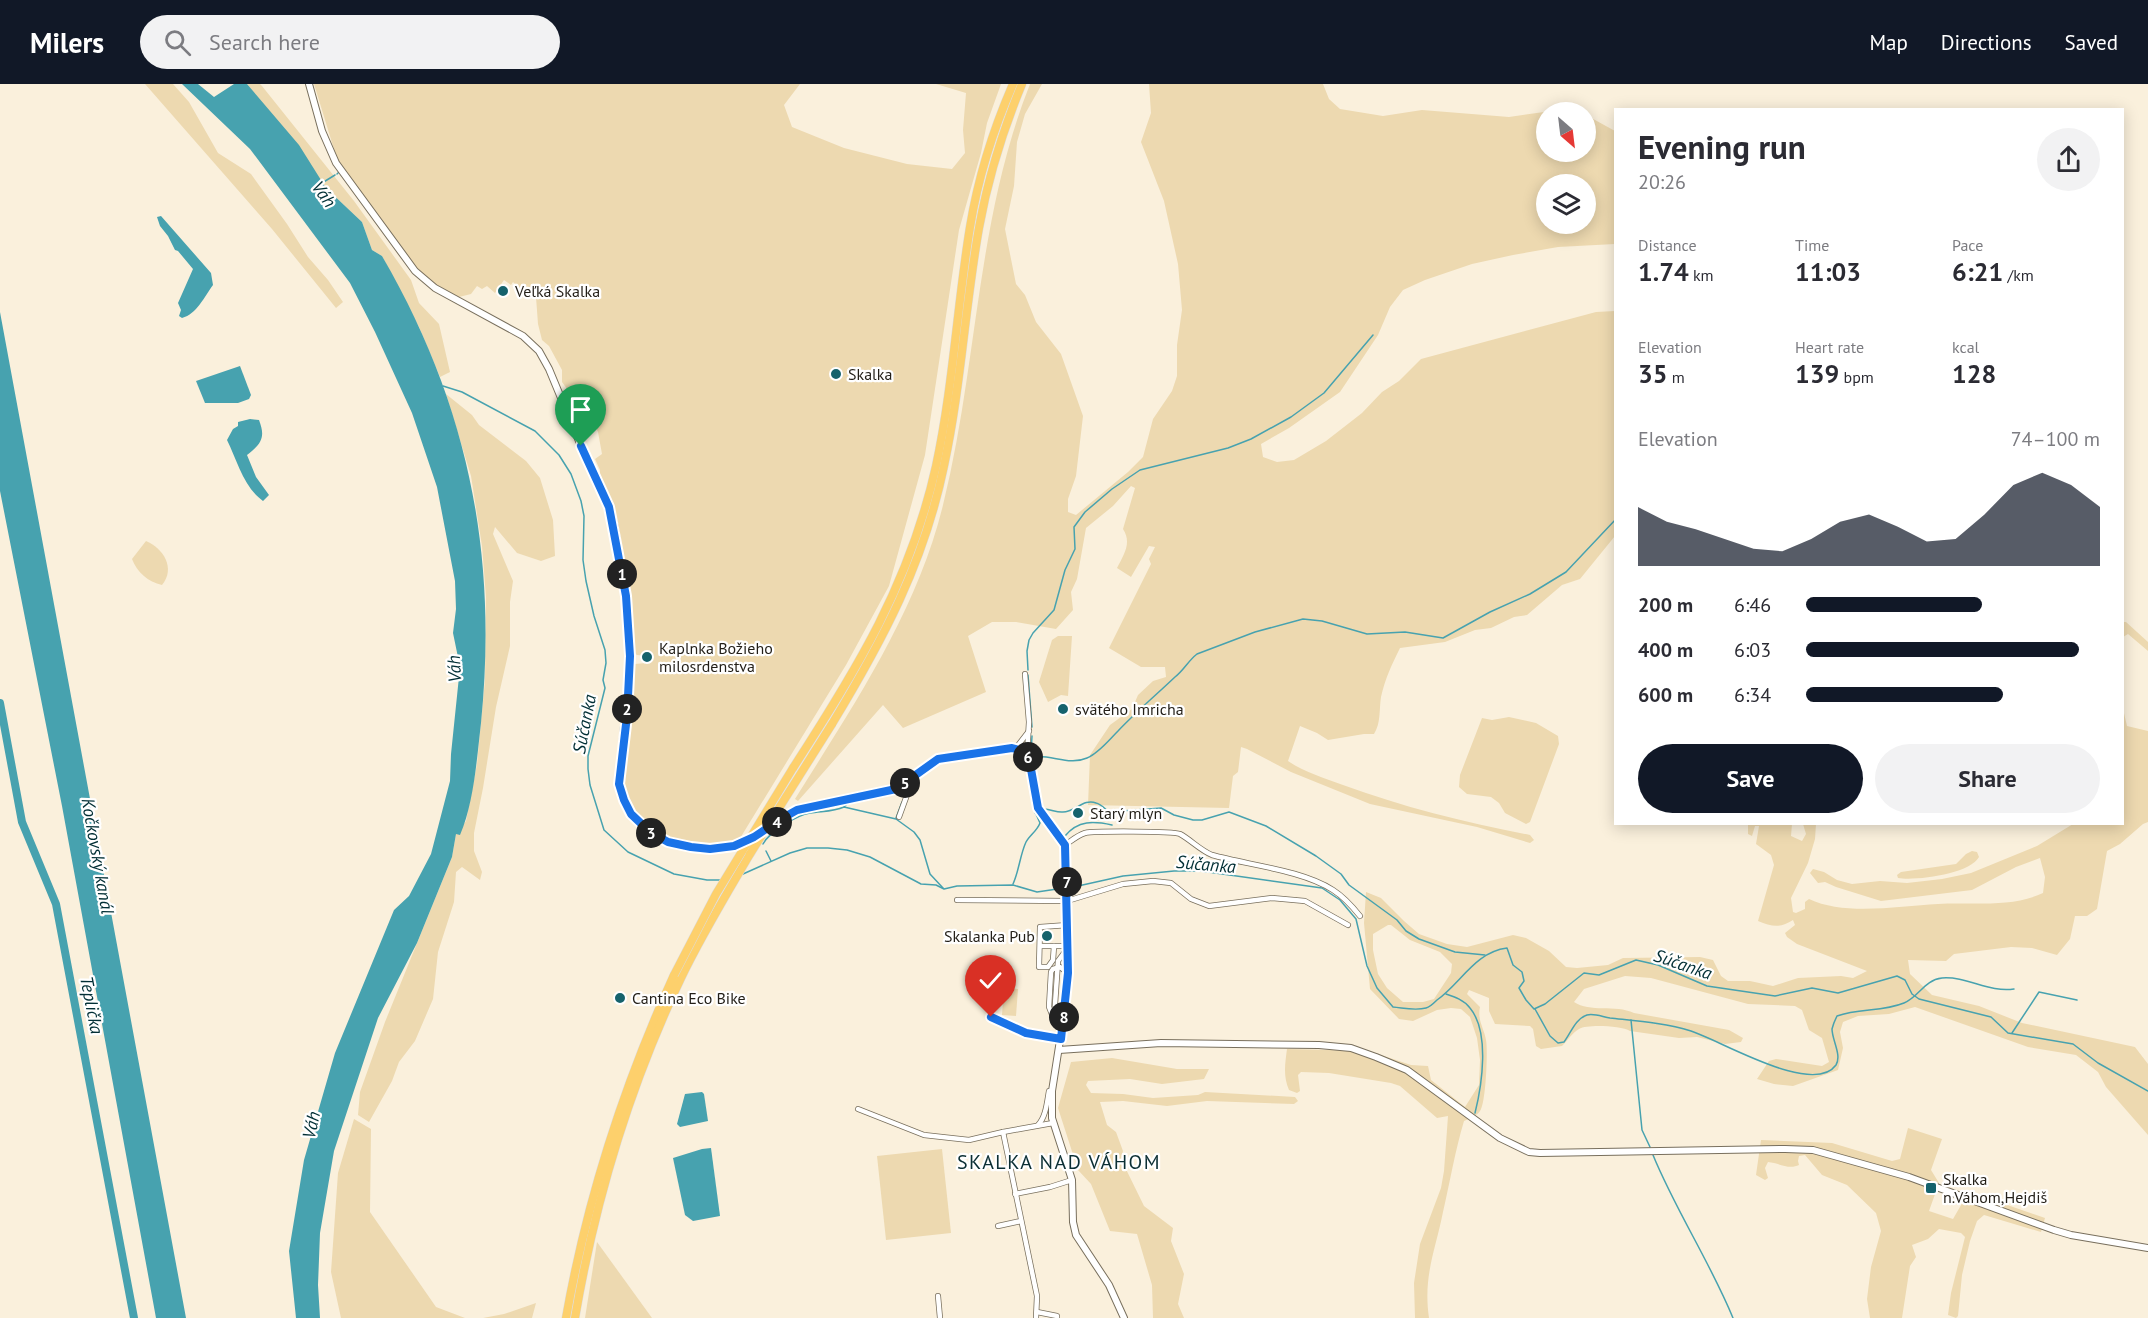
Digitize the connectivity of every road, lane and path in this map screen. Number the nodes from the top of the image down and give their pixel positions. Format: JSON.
{"nodes":[{"id":1,"x":309,"y":84,"type":"edge"},
{"id":2,"x":1013,"y":84,"type":"edge"},
{"id":3,"x":1022,"y":84,"type":"edge"},
{"id":4,"x":1025,"y":674,"type":"dead end"},
{"id":5,"x":1029,"y":731,"type":"junction"},
{"id":6,"x":1016,"y":748,"type":"junction"},
{"id":7,"x":1027,"y":755,"type":"junction"},
{"id":8,"x":909,"y":780,"type":"junction"},
{"id":9,"x":899,"y":817,"type":"dead end"},
{"id":10,"x":1065,"y":845,"type":"junction"},
{"id":11,"x":957,"y":900,"type":"dead end"},
{"id":12,"x":1067,"y":901,"type":"junction"},
{"id":13,"x":1360,"y":916,"type":"dead end"},
{"id":14,"x":1068,"y":925,"type":"junction"},
{"id":15,"x":1348,"y":925,"type":"dead end"},
{"id":16,"x":1041,"y":946,"type":"junction"},
{"id":17,"x":1054,"y":946,"type":"junction"},
{"id":18,"x":1068,"y":946,"type":"junction"},
{"id":19,"x":1058,"y":967,"type":"junction"},
{"id":20,"x":1068,"y":973,"type":"junction"},
{"id":21,"x":677,"y":977,"type":"junction"},
{"id":22,"x":991,"y":1017,"type":"dead end"},
{"id":23,"x":1061,"y":1036,"type":"junction"},
{"id":24,"x":1059,"y":1050,"type":"junction"},
{"id":25,"x":1052,"y":1091,"type":"junction"},
{"id":26,"x":858,"y":1110,"type":"dead end"},
{"id":27,"x":1053,"y":1123,"type":"junction"},
{"id":28,"x":1036,"y":1126,"type":"junction"},
{"id":29,"x":1003,"y":1132,"type":"junction"},
{"id":30,"x":1072,"y":1180,"type":"junction"},
{"id":31,"x":1015,"y":1194,"type":"junction"},
{"id":32,"x":1021,"y":1221,"type":"junction"},
{"id":33,"x":998,"y":1226,"type":"dead end"},
{"id":34,"x":2148,"y":1248,"type":"edge"},
{"id":35,"x":938,"y":1296,"type":"dead end"},
{"id":36,"x":1037,"y":1312,"type":"junction"},
{"id":37,"x":566,"y":1318,"type":"edge"},
{"id":38,"x":574,"y":1318,"type":"edge"},
{"id":39,"x":940,"y":1318,"type":"edge"},
{"id":40,"x":1036,"y":1318,"type":"edge"},
{"id":41,"x":1057,"y":1318,"type":"edge"},
{"id":42,"x":1124,"y":1318,"type":"edge"}],
"edges":[{"from":1,"to":8,"type":"main road"},
{"from":2,"to":21,"type":"highway","bridge":true},
{"from":3,"to":21,"type":"highway","bridge":true},
{"from":4,"to":5,"type":"street"},
{"from":5,"to":6,"type":"street"},
{"from":5,"to":7,"type":"street"},
{"from":6,"to":7,"type":"main road"},
{"from":6,"to":8,"type":"main road"},
{"from":7,"to":10,"type":"main road"},
{"from":8,"to":9,"type":"street"},
{"from":10,"to":12,"type":"main road"},
{"from":10,"to":13,"type":"street"},
{"from":11,"to":12,"type":"street"},
{"from":12,"to":14,"type":"main road"},
{"from":12,"to":15,"type":"street"},
{"from":14,"to":16,"type":"street"},
{"from":14,"to":18,"type":"main road"},
{"from":16,"to":17,"type":"street"},
{"from":16,"to":17,"type":"street"},
{"from":17,"to":18,"type":"street"},
{"from":18,"to":19,"type":"street"},
{"from":18,"to":20,"type":"main road"},
{"from":19,"to":20,"type":"street"},
{"from":19,"to":23,"type":"street"},
{"from":20,"to":23,"type":"main road"},
{"from":21,"to":37,"type":"highway"},
{"from":21,"to":38,"type":"highway"},
{"from":22,"to":23,"type":"street"},
{"from":23,"to":24,"type":"main road"},
{"from":24,"to":25,"type":"main road"},
{"from":24,"to":34,"type":"main road"},
{"from":25,"to":27,"type":"main road"},
{"from":25,"to":28,"type":"street"},
{"from":26,"to":29,"type":"street"},
{"from":27,"to":28,"type":"street"},
{"from":27,"to":30,"type":"main road"},
{"from":28,"to":29,"type":"street"},
{"from":29,"to":31,"type":"street"},
{"from":30,"to":31,"type":"street"},
{"from":30,"to":42,"type":"main road"},
{"from":31,"to":32,"type":"street"},
{"from":32,"to":33,"type":"street"},
{"from":32,"to":36,"type":"street"},
{"from":35,"to":39,"type":"street"},
{"from":36,"to":40,"type":"street"},
{"from":36,"to":41,"type":"street"}]}
